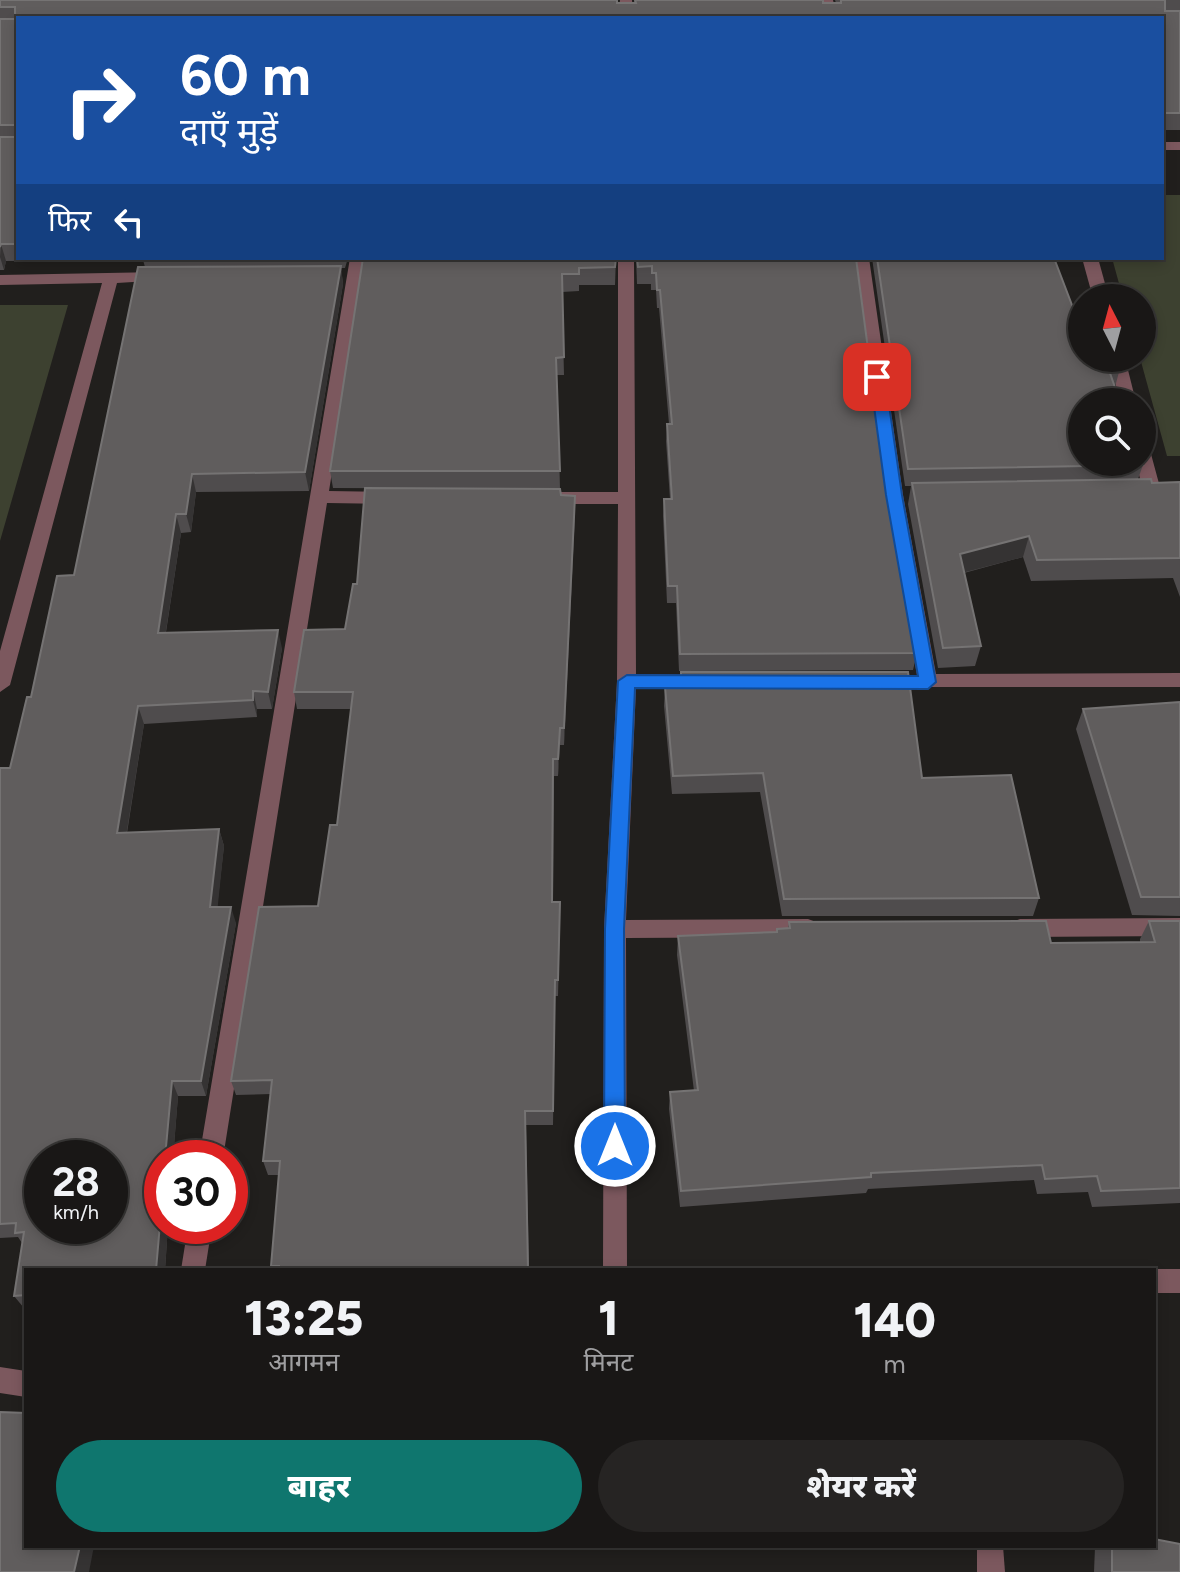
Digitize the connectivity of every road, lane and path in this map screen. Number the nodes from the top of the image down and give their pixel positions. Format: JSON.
{"nodes":[{"id":1,"x":626,"y":260,"type":"edge"},
{"id":2,"x":861,"y":260,"type":"edge"},
{"id":3,"x":1091,"y":260,"type":"edge"},
{"id":4,"x":351,"y":270,"type":"edge"},
{"id":5,"x":172,"y":277,"type":"edge"},
{"id":6,"x":111,"y":278,"type":"junction"},
{"id":7,"x":0,"y":280,"type":"edge"},
{"id":8,"x":1097,"y":284,"type":"edge"},
{"id":9,"x":1147,"y":476,"type":"edge"},
{"id":10,"x":1151,"y":491,"type":"edge"},
{"id":11,"x":319,"y":497,"type":"junction"},
{"id":12,"x":411,"y":498,"type":"edge"},
{"id":13,"x":534,"y":498,"type":"edge"},
{"id":14,"x":626,"y":498,"type":"junction"},
{"id":15,"x":1180,"y":680,"type":"edge"},
{"id":16,"x":627,"y":681,"type":"junction"},
{"id":17,"x":722,"y":682,"type":"edge"},
{"id":18,"x":864,"y":682,"type":"edge"},
{"id":19,"x":928,"y":682,"type":"junction"},
{"id":20,"x":0,"y":685,"type":"edge"},
{"id":21,"x":1180,"y":927,"type":"edge"},
{"id":22,"x":834,"y":928,"type":"edge"},
{"id":23,"x":992,"y":928,"type":"edge"},
{"id":24,"x":615,"y":929,"type":"junction"},
{"id":25,"x":214,"y":1140,"type":"edge"},
{"id":26,"x":197,"y":1244,"type":"edge"},
{"id":27,"x":193,"y":1268,"type":"edge"},
{"id":28,"x":615,"y":1268,"type":"edge"},
{"id":29,"x":1156,"y":1281,"type":"edge"},
{"id":30,"x":1180,"y":1281,"type":"edge"},
{"id":31,"x":0,"y":1380,"type":"edge"},
{"id":32,"x":24,"y":1384,"type":"edge"},
{"id":33,"x":990,"y":1548,"type":"edge"},
{"id":34,"x":991,"y":1572,"type":"edge"}],
"edges":[{"from":1,"to":14,"type":"street"},
{"from":2,"to":19,"type":"street"},
{"from":3,"to":8,"type":"street"},
{"from":4,"to":11,"type":"street"},
{"from":5,"to":6,"type":"street"},
{"from":6,"to":7,"type":"street"},
{"from":6,"to":20,"type":"street"},
{"from":9,"to":10,"type":"street"},
{"from":11,"to":12,"type":"street"},
{"from":11,"to":25,"type":"street"},
{"from":13,"to":14,"type":"street"},
{"from":14,"to":16,"type":"street"},
{"from":15,"to":19,"type":"street"},
{"from":16,"to":17,"type":"street"},
{"from":16,"to":24,"type":"street"},
{"from":18,"to":19,"type":"street"},
{"from":21,"to":23,"type":"street"},
{"from":22,"to":24,"type":"street"},
{"from":24,"to":28,"type":"street"},
{"from":26,"to":27,"type":"street"},
{"from":29,"to":30,"type":"street"},
{"from":31,"to":32,"type":"street"},
{"from":33,"to":34,"type":"street"}]}
